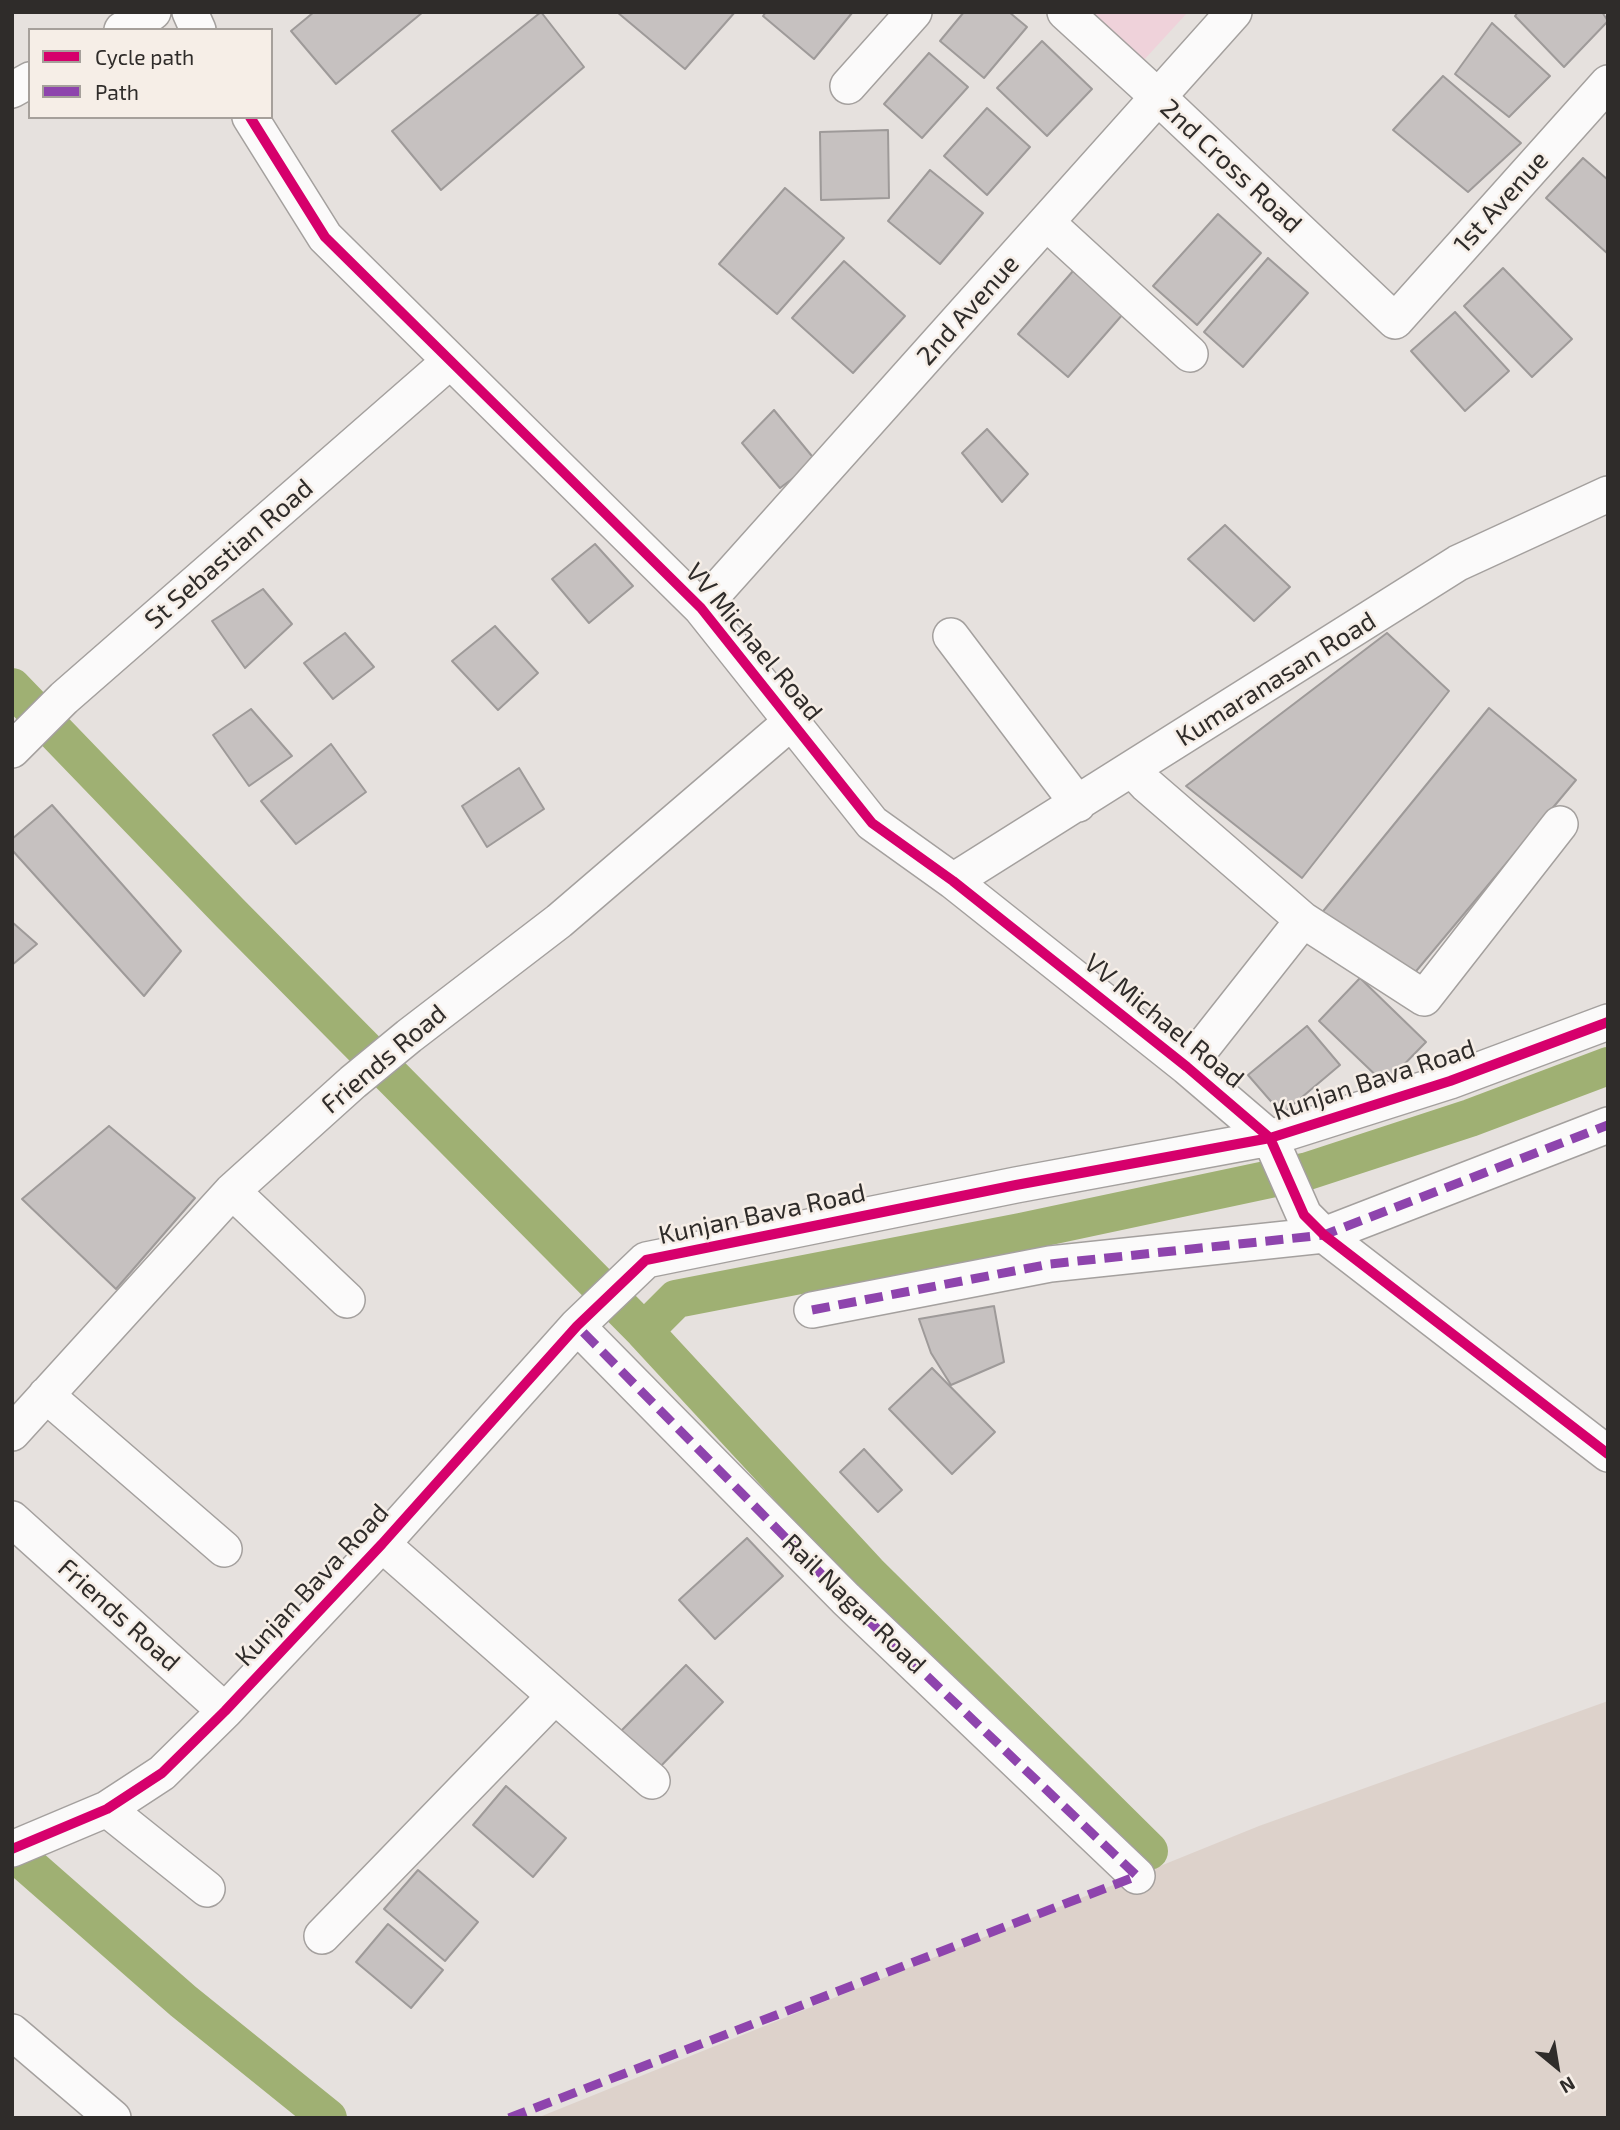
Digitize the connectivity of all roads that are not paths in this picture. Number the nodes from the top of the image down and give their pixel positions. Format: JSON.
{"nodes":[{"id":1,"x":153,"y":12,"type":"edge"},
{"id":2,"x":190,"y":12,"type":"edge"},
{"id":3,"x":914,"y":12,"type":"edge"},
{"id":4,"x":1065,"y":12,"type":"edge"},
{"id":5,"x":1234,"y":12,"type":"edge"},
{"id":6,"x":125,"y":28,"type":"edge"},
{"id":7,"x":197,"y":28,"type":"edge"},
{"id":8,"x":28,"y":81,"type":"edge"},
{"id":9,"x":1608,"y":83,"type":"edge"},
{"id":10,"x":848,"y":86,"type":"dead end"},
{"id":11,"x":12,"y":90,"type":"edge"},
{"id":12,"x":1158,"y":97,"type":"junction"},
{"id":13,"x":251,"y":119,"type":"edge"},
{"id":14,"x":1046,"y":222,"type":"junction"},
{"id":15,"x":1395,"y":321,"type":"joint"},
{"id":16,"x":1190,"y":355,"type":"dead end"},
{"id":17,"x":450,"y":361,"type":"junction"},
{"id":18,"x":1608,"y":494,"type":"edge"},
{"id":19,"x":701,"y":608,"type":"junction"},
{"id":20,"x":951,"y":636,"type":"dead end"},
{"id":21,"x":791,"y":722,"type":"junction"},
{"id":22,"x":24,"y":739,"type":"edge"},
{"id":23,"x":1132,"y":769,"type":"junction"},
{"id":24,"x":1078,"y":804,"type":"junction"},
{"id":25,"x":1560,"y":824,"type":"dead end"},
{"id":26,"x":953,"y":881,"type":"junction"},
{"id":27,"x":1303,"y":920,"type":"junction"},
{"id":28,"x":1608,"y":1023,"type":"edge"},
{"id":29,"x":1187,"y":1067,"type":"junction"},
{"id":30,"x":1608,"y":1125,"type":"edge"},
{"id":31,"x":1272,"y":1141,"type":"junction"},
{"id":32,"x":232,"y":1191,"type":"junction"},
{"id":33,"x":1314,"y":1225,"type":"junction"},
{"id":34,"x":347,"y":1300,"type":"dead end"},
{"id":35,"x":813,"y":1310,"type":"dead end"},
{"id":36,"x":577,"y":1326,"type":"junction"},
{"id":37,"x":46,"y":1395,"type":"junction"},
{"id":38,"x":12,"y":1433,"type":"edge"},
{"id":39,"x":1608,"y":1454,"type":"edge"},
{"id":40,"x":12,"y":1519,"type":"edge"},
{"id":41,"x":382,"y":1544,"type":"junction"},
{"id":42,"x":224,"y":1549,"type":"dead end"},
{"id":43,"x":555,"y":1696,"type":"junction"},
{"id":44,"x":225,"y":1711,"type":"junction"},
{"id":45,"x":652,"y":1781,"type":"dead end"},
{"id":46,"x":107,"y":1809,"type":"junction"},
{"id":47,"x":12,"y":1849,"type":"edge"},
{"id":48,"x":1137,"y":1876,"type":"dead end"},
{"id":49,"x":207,"y":1889,"type":"dead end"},
{"id":50,"x":323,"y":1936,"type":"dead end"},
{"id":51,"x":12,"y":2032,"type":"edge"},
{"id":52,"x":113,"y":2118,"type":"edge"}],
"edges":[{"from":1,"to":6,"type":"street"},
{"from":2,"to":7,"type":"street"},
{"from":3,"to":10,"type":"street"},
{"from":4,"to":12,"type":"street","name":"2nd Cross Road"},
{"from":5,"to":12,"type":"street","name":"2nd Avenue"},
{"from":8,"to":11,"type":"street"},
{"from":9,"to":15,"type":"street","name":"1st Avenue"},
{"from":12,"to":14,"type":"street","name":"2nd Avenue"},
{"from":12,"to":15,"type":"street","name":"2nd Cross Road"},
{"from":13,"to":17,"type":"street","name":"VV Michael Road"},
{"from":14,"to":16,"type":"street"},
{"from":14,"to":19,"type":"street","name":"2nd Avenue"},
{"from":17,"to":19,"type":"street","name":"VV Michael Road"},
{"from":17,"to":22,"type":"street","name":"St Sebastian Road"},
{"from":18,"to":23,"type":"street","name":"Kumaranasan Road"},
{"from":19,"to":21,"type":"street","name":"VV Michael Road"},
{"from":20,"to":24,"type":"street"},
{"from":21,"to":26,"type":"street","name":"VV Michael Road"},
{"from":21,"to":32,"type":"street","name":"Friends Road"},
{"from":23,"to":24,"type":"street","name":"Kumaranasan Road"},
{"from":23,"to":27,"type":"street"},
{"from":24,"to":26,"type":"street","name":"Kumaranasan Road"},
{"from":25,"to":27,"type":"street"},
{"from":26,"to":29,"type":"street","name":"VV Michael Road"},
{"from":27,"to":29,"type":"street"},
{"from":28,"to":31,"type":"street","name":"Kunjan Bava Road"},
{"from":29,"to":31,"type":"street","name":"VV Michael Road"},
{"from":30,"to":33,"type":"street"},
{"from":31,"to":33,"type":"street"},
{"from":31,"to":36,"type":"street","name":"Kunjan Bava Road"},
{"from":32,"to":34,"type":"street"},
{"from":32,"to":37,"type":"street","name":"Friends Road"},
{"from":33,"to":35,"type":"street"},
{"from":33,"to":39,"type":"street"},
{"from":36,"to":41,"type":"street","name":"Kunjan Bava Road"},
{"from":36,"to":48,"type":"street","name":"Rail Nagar Road"},
{"from":37,"to":38,"type":"street","name":"Friends Road"},
{"from":37,"to":42,"type":"street"},
{"from":40,"to":44,"type":"street","name":"Friends Road"},
{"from":41,"to":43,"type":"street"},
{"from":41,"to":44,"type":"street","name":"Kunjan Bava Road"},
{"from":43,"to":45,"type":"street"},
{"from":43,"to":50,"type":"street"},
{"from":44,"to":46,"type":"street","name":"Kunjan Bava Road"},
{"from":46,"to":47,"type":"street","name":"Kunjan Bava Road"},
{"from":46,"to":49,"type":"street"},
{"from":51,"to":52,"type":"street"}]}
